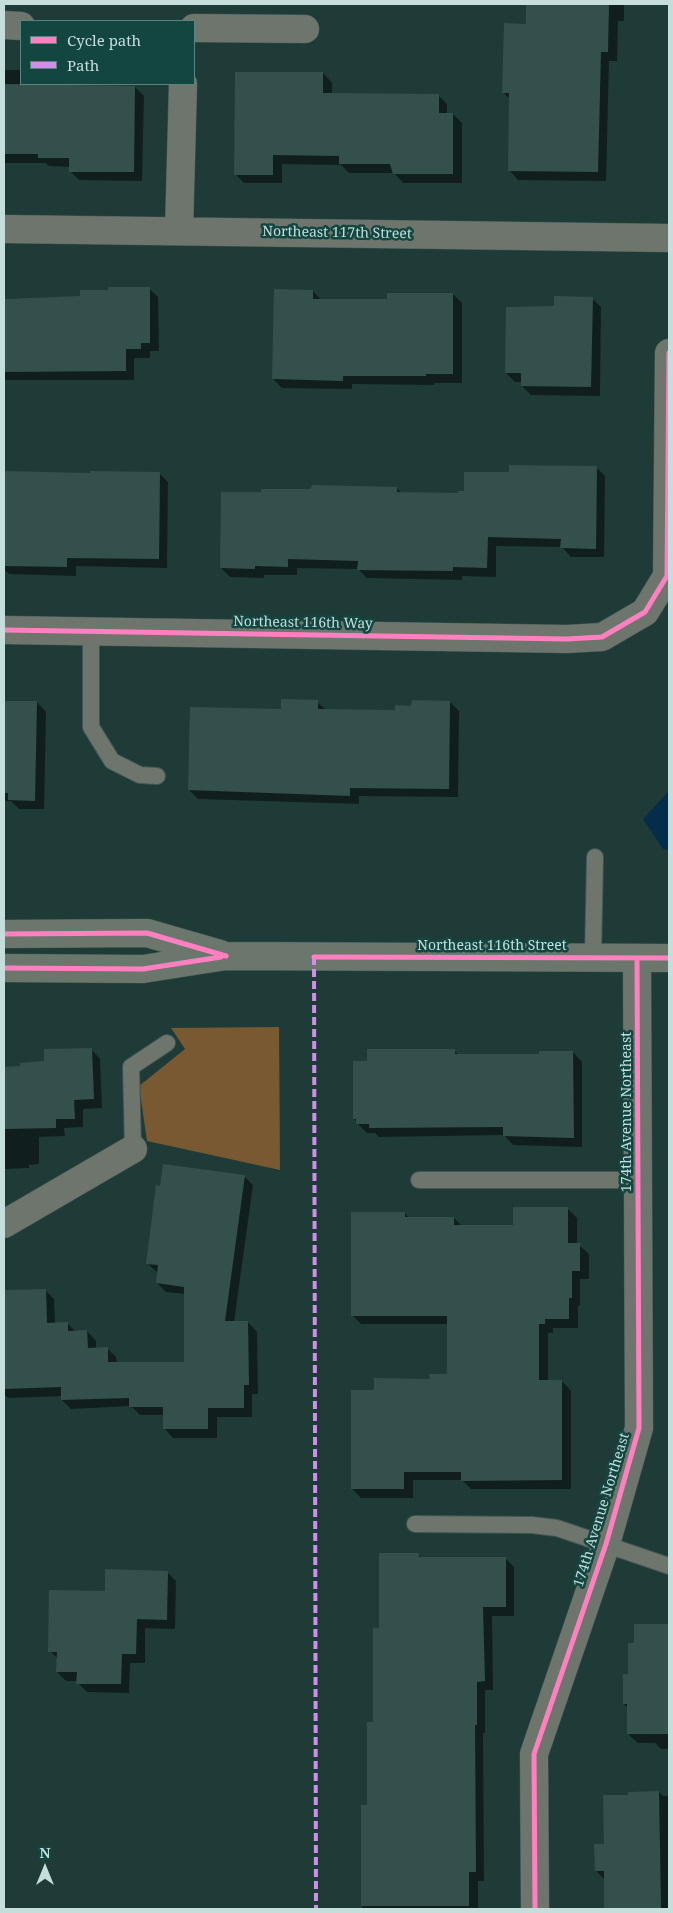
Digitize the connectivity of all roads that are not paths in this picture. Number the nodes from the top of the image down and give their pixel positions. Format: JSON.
{"nodes":[{"id":1,"x":4,"y":25,"type":"edge"},
{"id":2,"x":20,"y":26,"type":"edge"},
{"id":3,"x":195,"y":28,"type":"edge"},
{"id":4,"x":305,"y":29,"type":"dead end"},
{"id":5,"x":182,"y":85,"type":"edge"},
{"id":6,"x":4,"y":229,"type":"edge"},
{"id":7,"x":179,"y":231,"type":"junction"},
{"id":8,"x":669,"y":238,"type":"edge"},
{"id":9,"x":669,"y":353,"type":"edge"},
{"id":10,"x":4,"y":630,"type":"edge"},
{"id":11,"x":91,"y":631,"type":"junction"},
{"id":12,"x":157,"y":776,"type":"dead end"},
{"id":13,"x":595,"y":857,"type":"dead end"},
{"id":14,"x":4,"y":934,"type":"edge"},
{"id":15,"x":226,"y":956,"type":"junction"},
{"id":16,"x":593,"y":957,"type":"junction"},
{"id":17,"x":637,"y":958,"type":"junction"},
{"id":18,"x":669,"y":958,"type":"edge"},
{"id":19,"x":4,"y":968,"type":"edge"},
{"id":20,"x":167,"y":1043,"type":"dead end"},
{"id":21,"x":133,"y":1149,"type":"joint"},
{"id":22,"x":418,"y":1180,"type":"dead end"},
{"id":23,"x":638,"y":1180,"type":"junction"},
{"id":24,"x":4,"y":1224,"type":"edge"},
{"id":25,"x":415,"y":1524,"type":"dead end"},
{"id":26,"x":606,"y":1544,"type":"junction"},
{"id":27,"x":669,"y":1566,"type":"edge"},
{"id":28,"x":535,"y":1909,"type":"edge"}],
"edges":[{"from":1,"to":2,"type":"street"},
{"from":3,"to":4,"type":"street"},
{"from":5,"to":7,"type":"street"},
{"from":6,"to":7,"type":"street","name":"Northeast 117th Street"},
{"from":7,"to":8,"type":"street","name":"Northeast 117th Street"},
{"from":9,"to":11,"type":"street","name":"Northeast 116th Way"},
{"from":10,"to":11,"type":"street","name":"Northeast 116th Way"},
{"from":11,"to":12,"type":"lane"},
{"from":13,"to":16,"type":"lane"},
{"from":14,"to":15,"type":"street","name":"Northeast 116th Street"},
{"from":15,"to":16,"type":"street","name":"Northeast 116th Street"},
{"from":15,"to":19,"type":"street","name":"Northeast 116th Street"},
{"from":16,"to":17,"type":"street","name":"Northeast 116th Street"},
{"from":17,"to":18,"type":"street","name":"Northeast 116th Street"},
{"from":17,"to":23,"type":"street","name":"174th Avenue Northeast"},
{"from":20,"to":21,"type":"lane"},
{"from":21,"to":24,"type":"street"},
{"from":22,"to":23,"type":"lane"},
{"from":23,"to":26,"type":"street","name":"174th Avenue Northeast"},
{"from":25,"to":26,"type":"lane"},
{"from":26,"to":27,"type":"lane"},
{"from":26,"to":28,"type":"street","name":"174th Avenue Northeast"}]}
